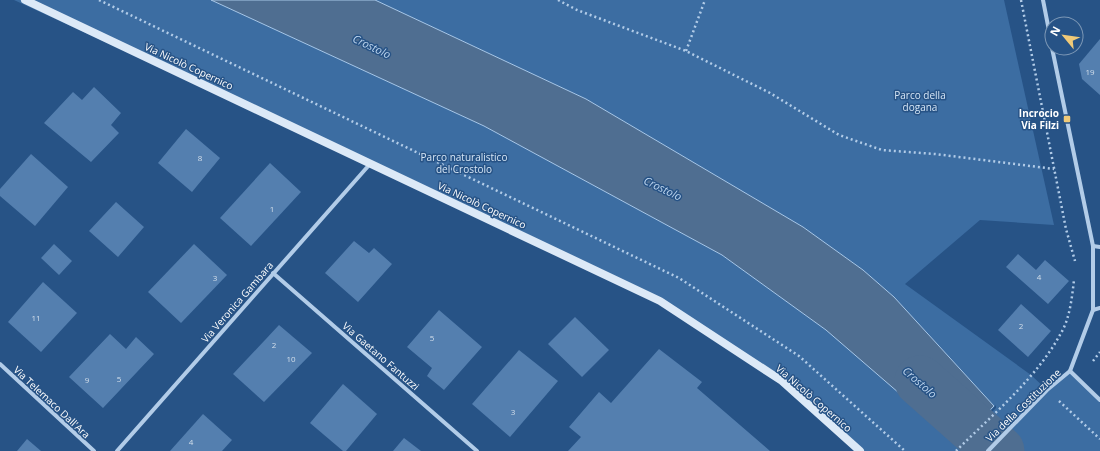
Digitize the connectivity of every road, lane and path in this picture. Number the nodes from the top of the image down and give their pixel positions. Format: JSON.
{"nodes":[{"id":1,"x":25,"y":0,"type":"edge"},
{"id":2,"x":99,"y":0,"type":"edge"},
{"id":3,"x":558,"y":0,"type":"edge"},
{"id":4,"x":705,"y":0,"type":"edge"},
{"id":5,"x":1021,"y":0,"type":"edge"},
{"id":6,"x":1042,"y":0,"type":"edge"},
{"id":7,"x":1045,"y":16,"type":"edge"},
{"id":8,"x":686,"y":51,"type":"junction"},
{"id":9,"x":1054,"y":56,"type":"edge"},
{"id":10,"x":371,"y":164,"type":"junction"},
{"id":11,"x":1054,"y":169,"type":"junction"},
{"id":12,"x":1093,"y":246,"type":"junction"},
{"id":13,"x":1100,"y":247,"type":"edge"},
{"id":14,"x":1076,"y":266,"type":"dead end"},
{"id":15,"x":273,"y":273,"type":"junction"},
{"id":16,"x":1075,"y":273,"type":"dead end"},
{"id":17,"x":1100,"y":308,"type":"edge"},
{"id":18,"x":1092,"y":310,"type":"junction"},
{"id":19,"x":0,"y":364,"type":"edge"},
{"id":20,"x":1070,"y":371,"type":"junction"},
{"id":21,"x":1100,"y":400,"type":"edge"},
{"id":22,"x":1059,"y":401,"type":"dead end"},
{"id":23,"x":1100,"y":439,"type":"edge"},
{"id":24,"x":94,"y":451,"type":"edge"},
{"id":25,"x":117,"y":451,"type":"edge"},
{"id":26,"x":477,"y":451,"type":"edge"},
{"id":27,"x":860,"y":451,"type":"edge"},
{"id":28,"x":905,"y":451,"type":"edge"},
{"id":29,"x":956,"y":451,"type":"edge"},
{"id":30,"x":988,"y":451,"type":"edge"}],
"edges":[{"from":1,"to":10,"type":"street","name":"Via Nicolò Copernico"},
{"from":2,"to":28,"type":"path"},
{"from":3,"to":8,"type":"path"},
{"from":4,"to":8,"type":"path"},
{"from":5,"to":11,"type":"path"},
{"from":6,"to":7,"type":"street","name":"Via della Costituzione"},
{"from":8,"to":11,"type":"path"},
{"from":9,"to":12,"type":"street","name":"Via della Costituzione"},
{"from":10,"to":15,"type":"street","name":"Via Veronica Gambara"},
{"from":10,"to":27,"type":"street","name":"Via Nicolò Copernico"},
{"from":11,"to":14,"type":"path"},
{"from":12,"to":13,"type":"street"},
{"from":12,"to":18,"type":"street","name":"Via della Costituzione"},
{"from":15,"to":25,"type":"street","name":"Via Veronica Gambara"},
{"from":15,"to":26,"type":"street","name":"Via Gaetano Fantuzzi"},
{"from":16,"to":29,"type":"path"},
{"from":17,"to":18,"type":"street"},
{"from":18,"to":20,"type":"street","name":"Via della Costituzione"},
{"from":19,"to":24,"type":"street","name":"Via Telemaco Dall'Ara"},
{"from":20,"to":21,"type":"street","name":"Via della Costituzione"},
{"from":20,"to":30,"type":"street","name":"Via della Costituzione"},
{"from":22,"to":23,"type":"path"}]}
